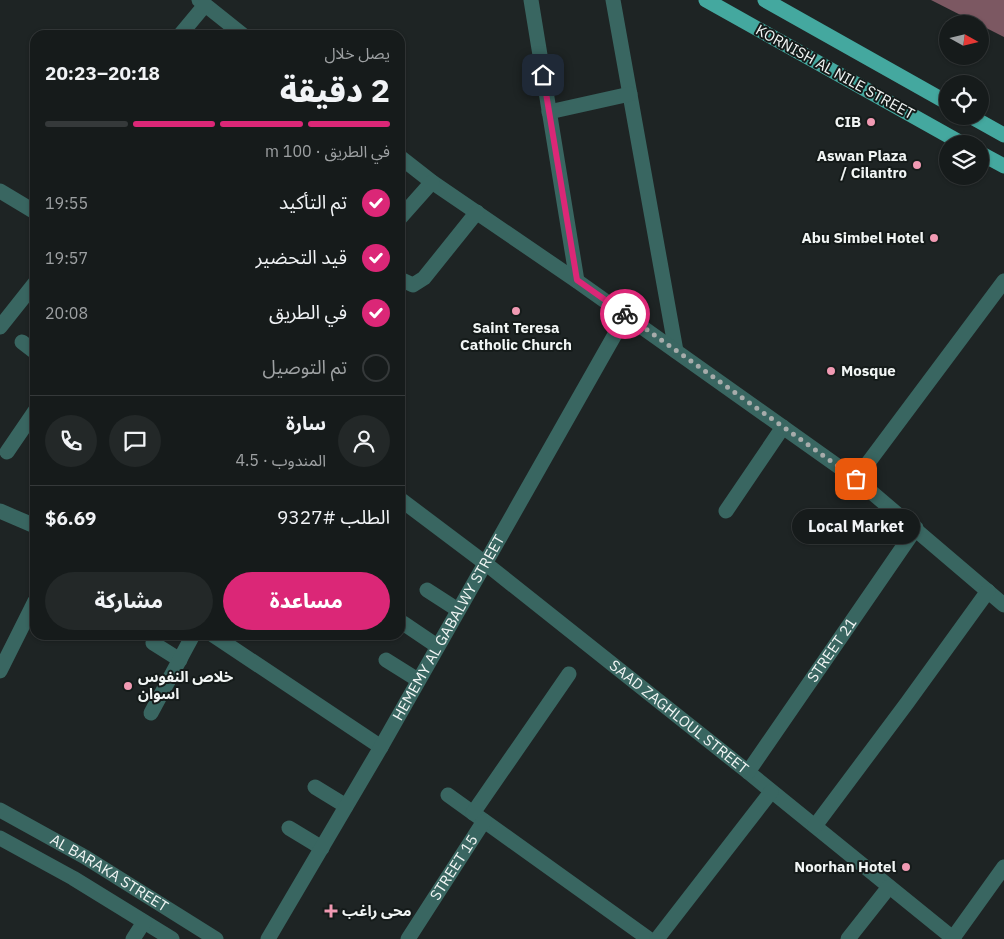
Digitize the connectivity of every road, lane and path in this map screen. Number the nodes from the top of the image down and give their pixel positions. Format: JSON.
{"nodes":[{"id":1,"x":531,"y":0,"type":"edge"},
{"id":2,"x":613,"y":0,"type":"edge"},
{"id":3,"x":706,"y":0,"type":"edge"},
{"id":4,"x":765,"y":0,"type":"edge"},
{"id":5,"x":202,"y":3,"type":"edge"},
{"id":6,"x":183,"y":30,"type":"edge"},
{"id":7,"x":237,"y":30,"type":"edge"},
{"id":8,"x":630,"y":94,"type":"junction"},
{"id":9,"x":939,"y":98,"type":"edge"},
{"id":10,"x":549,"y":112,"type":"junction"},
{"id":11,"x":986,"y":125,"type":"edge"},
{"id":12,"x":948,"y":135,"type":"edge"},
{"id":13,"x":1004,"y":135,"type":"edge"},
{"id":14,"x":989,"y":158,"type":"edge"},
{"id":15,"x":405,"y":161,"type":"edge"},
{"id":16,"x":1004,"y":166,"type":"edge"},
{"id":17,"x":432,"y":182,"type":"junction"},
{"id":18,"x":0,"y":192,"type":"edge"},
{"id":19,"x":30,"y":209,"type":"edge"},
{"id":20,"x":405,"y":212,"type":"edge"},
{"id":21,"x":476,"y":212,"type":"junction"},
{"id":22,"x":577,"y":280,"type":"junction"},
{"id":23,"x":405,"y":281,"type":"edge"},
{"id":24,"x":1004,"y":281,"type":"edge"},
{"id":25,"x":30,"y":289,"type":"edge"},
{"id":26,"x":626,"y":315,"type":"junction"},
{"id":27,"x":0,"y":327,"type":"edge"},
{"id":28,"x":22,"y":342,"type":"dead end"},
{"id":29,"x":30,"y":348,"type":"edge"},
{"id":30,"x":676,"y":351,"type":"junction"},
{"id":31,"x":30,"y":418,"type":"edge"},
{"id":32,"x":783,"y":426,"type":"junction"},
{"id":33,"x":7,"y":452,"type":"dead end"},
{"id":34,"x":856,"y":479,"type":"junction"},
{"id":35,"x":405,"y":503,"type":"edge"},
{"id":36,"x":0,"y":511,"type":"edge"},
{"id":37,"x":726,"y":511,"type":"dead end"},
{"id":38,"x":30,"y":524,"type":"edge"},
{"id":39,"x":916,"y":528,"type":"junction"},
{"id":40,"x":485,"y":563,"type":"junction"},
{"id":41,"x":426,"y":590,"type":"dead end"},
{"id":42,"x":988,"y":591,"type":"junction"},
{"id":43,"x":1004,"y":605,"type":"edge"},
{"id":44,"x":458,"y":610,"type":"junction"},
{"id":45,"x":30,"y":611,"type":"edge"},
{"id":46,"x":405,"y":624,"type":"edge"},
{"id":47,"x":190,"y":640,"type":"edge"},
{"id":48,"x":221,"y":640,"type":"edge"},
{"id":49,"x":153,"y":643,"type":"dead end"},
{"id":50,"x":437,"y":646,"type":"junction"},
{"id":51,"x":180,"y":660,"type":"junction"},
{"id":52,"x":386,"y":660,"type":"dead end"},
{"id":53,"x":0,"y":671,"type":"edge"},
{"id":54,"x":569,"y":674,"type":"dead end"},
{"id":55,"x":418,"y":680,"type":"junction"},
{"id":56,"x":151,"y":713,"type":"dead end"},
{"id":57,"x":381,"y":747,"type":"junction"},
{"id":58,"x":748,"y":772,"type":"junction"},
{"id":59,"x":315,"y":787,"type":"dead end"},
{"id":60,"x":771,"y":792,"type":"junction"},
{"id":61,"x":448,"y":795,"type":"dead end"},
{"id":62,"x":346,"y":806,"type":"junction"},
{"id":63,"x":0,"y":810,"type":"edge"},
{"id":64,"x":478,"y":817,"type":"junction"},
{"id":65,"x":814,"y":826,"type":"junction"},
{"id":66,"x":289,"y":828,"type":"dead end"},
{"id":67,"x":0,"y":838,"type":"edge"},
{"id":68,"x":322,"y":848,"type":"junction"},
{"id":69,"x":1004,"y":867,"type":"edge"},
{"id":70,"x":889,"y":887,"type":"junction"},
{"id":71,"x":144,"y":922,"type":"junction"},
{"id":72,"x":954,"y":938,"type":"edge"},
{"id":73,"x":133,"y":939,"type":"edge"},
{"id":74,"x":172,"y":939,"type":"edge"},
{"id":75,"x":216,"y":939,"type":"edge"},
{"id":76,"x":268,"y":939,"type":"edge"},
{"id":77,"x":408,"y":939,"type":"edge"},
{"id":78,"x":649,"y":939,"type":"edge"},
{"id":79,"x":657,"y":939,"type":"edge"},
{"id":80,"x":848,"y":939,"type":"edge"}],
"edges":[{"from":1,"to":10,"type":"street"},
{"from":2,"to":8,"type":"street"},
{"from":3,"to":12,"type":"main road","name":"KORNISH AL NILE STREET"},
{"from":4,"to":9,"type":"main road","name":"KORNISH AL NILE STREET"},
{"from":5,"to":6,"type":"street"},
{"from":5,"to":7,"type":"street"},
{"from":8,"to":10,"type":"street"},
{"from":8,"to":30,"type":"street"},
{"from":10,"to":22,"type":"street"},
{"from":11,"to":13,"type":"main road"},
{"from":14,"to":16,"type":"main road"},
{"from":15,"to":17,"type":"street"},
{"from":17,"to":20,"type":"street"},
{"from":17,"to":21,"type":"street"},
{"from":18,"to":19,"type":"street"},
{"from":21,"to":22,"type":"street"},
{"from":21,"to":23,"type":"street"},
{"from":22,"to":26,"type":"street"},
{"from":24,"to":34,"type":"street"},
{"from":25,"to":27,"type":"street"},
{"from":26,"to":30,"type":"street"},
{"from":26,"to":40,"type":"street","name":"HEMEMY AL GABALWY STREET"},
{"from":28,"to":29,"type":"street"},
{"from":30,"to":32,"type":"street"},
{"from":31,"to":33,"type":"street"},
{"from":32,"to":34,"type":"street"},
{"from":32,"to":37,"type":"street"},
{"from":34,"to":39,"type":"street"},
{"from":35,"to":40,"type":"street","name":"SAAD ZAGHLOUL STREET"},
{"from":36,"to":38,"type":"street"},
{"from":39,"to":42,"type":"street"},
{"from":39,"to":58,"type":"street","name":"STREET 21"},
{"from":40,"to":44,"type":"street","name":"HEMEMY AL GABALWY STREET"},
{"from":40,"to":58,"type":"street","name":"SAAD ZAGHLOUL STREET"},
{"from":41,"to":44,"type":"street"},
{"from":42,"to":43,"type":"street"},
{"from":42,"to":65,"type":"street"},
{"from":44,"to":50,"type":"street","name":"HEMEMY AL GABALWY STREET"},
{"from":45,"to":53,"type":"street"},
{"from":46,"to":50,"type":"street"},
{"from":47,"to":51,"type":"street"},
{"from":48,"to":57,"type":"street"},
{"from":49,"to":51,"type":"street"},
{"from":50,"to":55,"type":"street","name":"HEMEMY AL GABALWY STREET"},
{"from":51,"to":56,"type":"street"},
{"from":52,"to":55,"type":"street"},
{"from":54,"to":64,"type":"street","name":"STREET 15"},
{"from":55,"to":57,"type":"street","name":"HEMEMY AL GABALWY STREET"},
{"from":57,"to":62,"type":"street","name":"HEMEMY AL GABALWY STREET"},
{"from":58,"to":60,"type":"street","name":"SAAD ZAGHLOUL STREET"},
{"from":59,"to":62,"type":"street"},
{"from":60,"to":65,"type":"street","name":"SAAD ZAGHLOUL STREET"},
{"from":60,"to":79,"type":"street"},
{"from":61,"to":64,"type":"street"},
{"from":62,"to":68,"type":"street","name":"HEMEMY AL GABALWY STREET"},
{"from":63,"to":75,"type":"street","name":"AL BARAKA STREET"},
{"from":64,"to":77,"type":"street","name":"STREET 15"},
{"from":64,"to":78,"type":"street"},
{"from":65,"to":70,"type":"street","name":"SAAD ZAGHLOUL STREET"},
{"from":66,"to":68,"type":"street"},
{"from":67,"to":71,"type":"street","name":"AL BARAKA STREET"},
{"from":68,"to":76,"type":"street","name":"HEMEMY AL GABALWY STREET"},
{"from":69,"to":72,"type":"street"},
{"from":70,"to":72,"type":"street","name":"SAAD ZAGHLOUL STREET"},
{"from":70,"to":80,"type":"street"},
{"from":71,"to":73,"type":"street"},
{"from":71,"to":74,"type":"street","name":"AL BARAKA STREET"}]}
